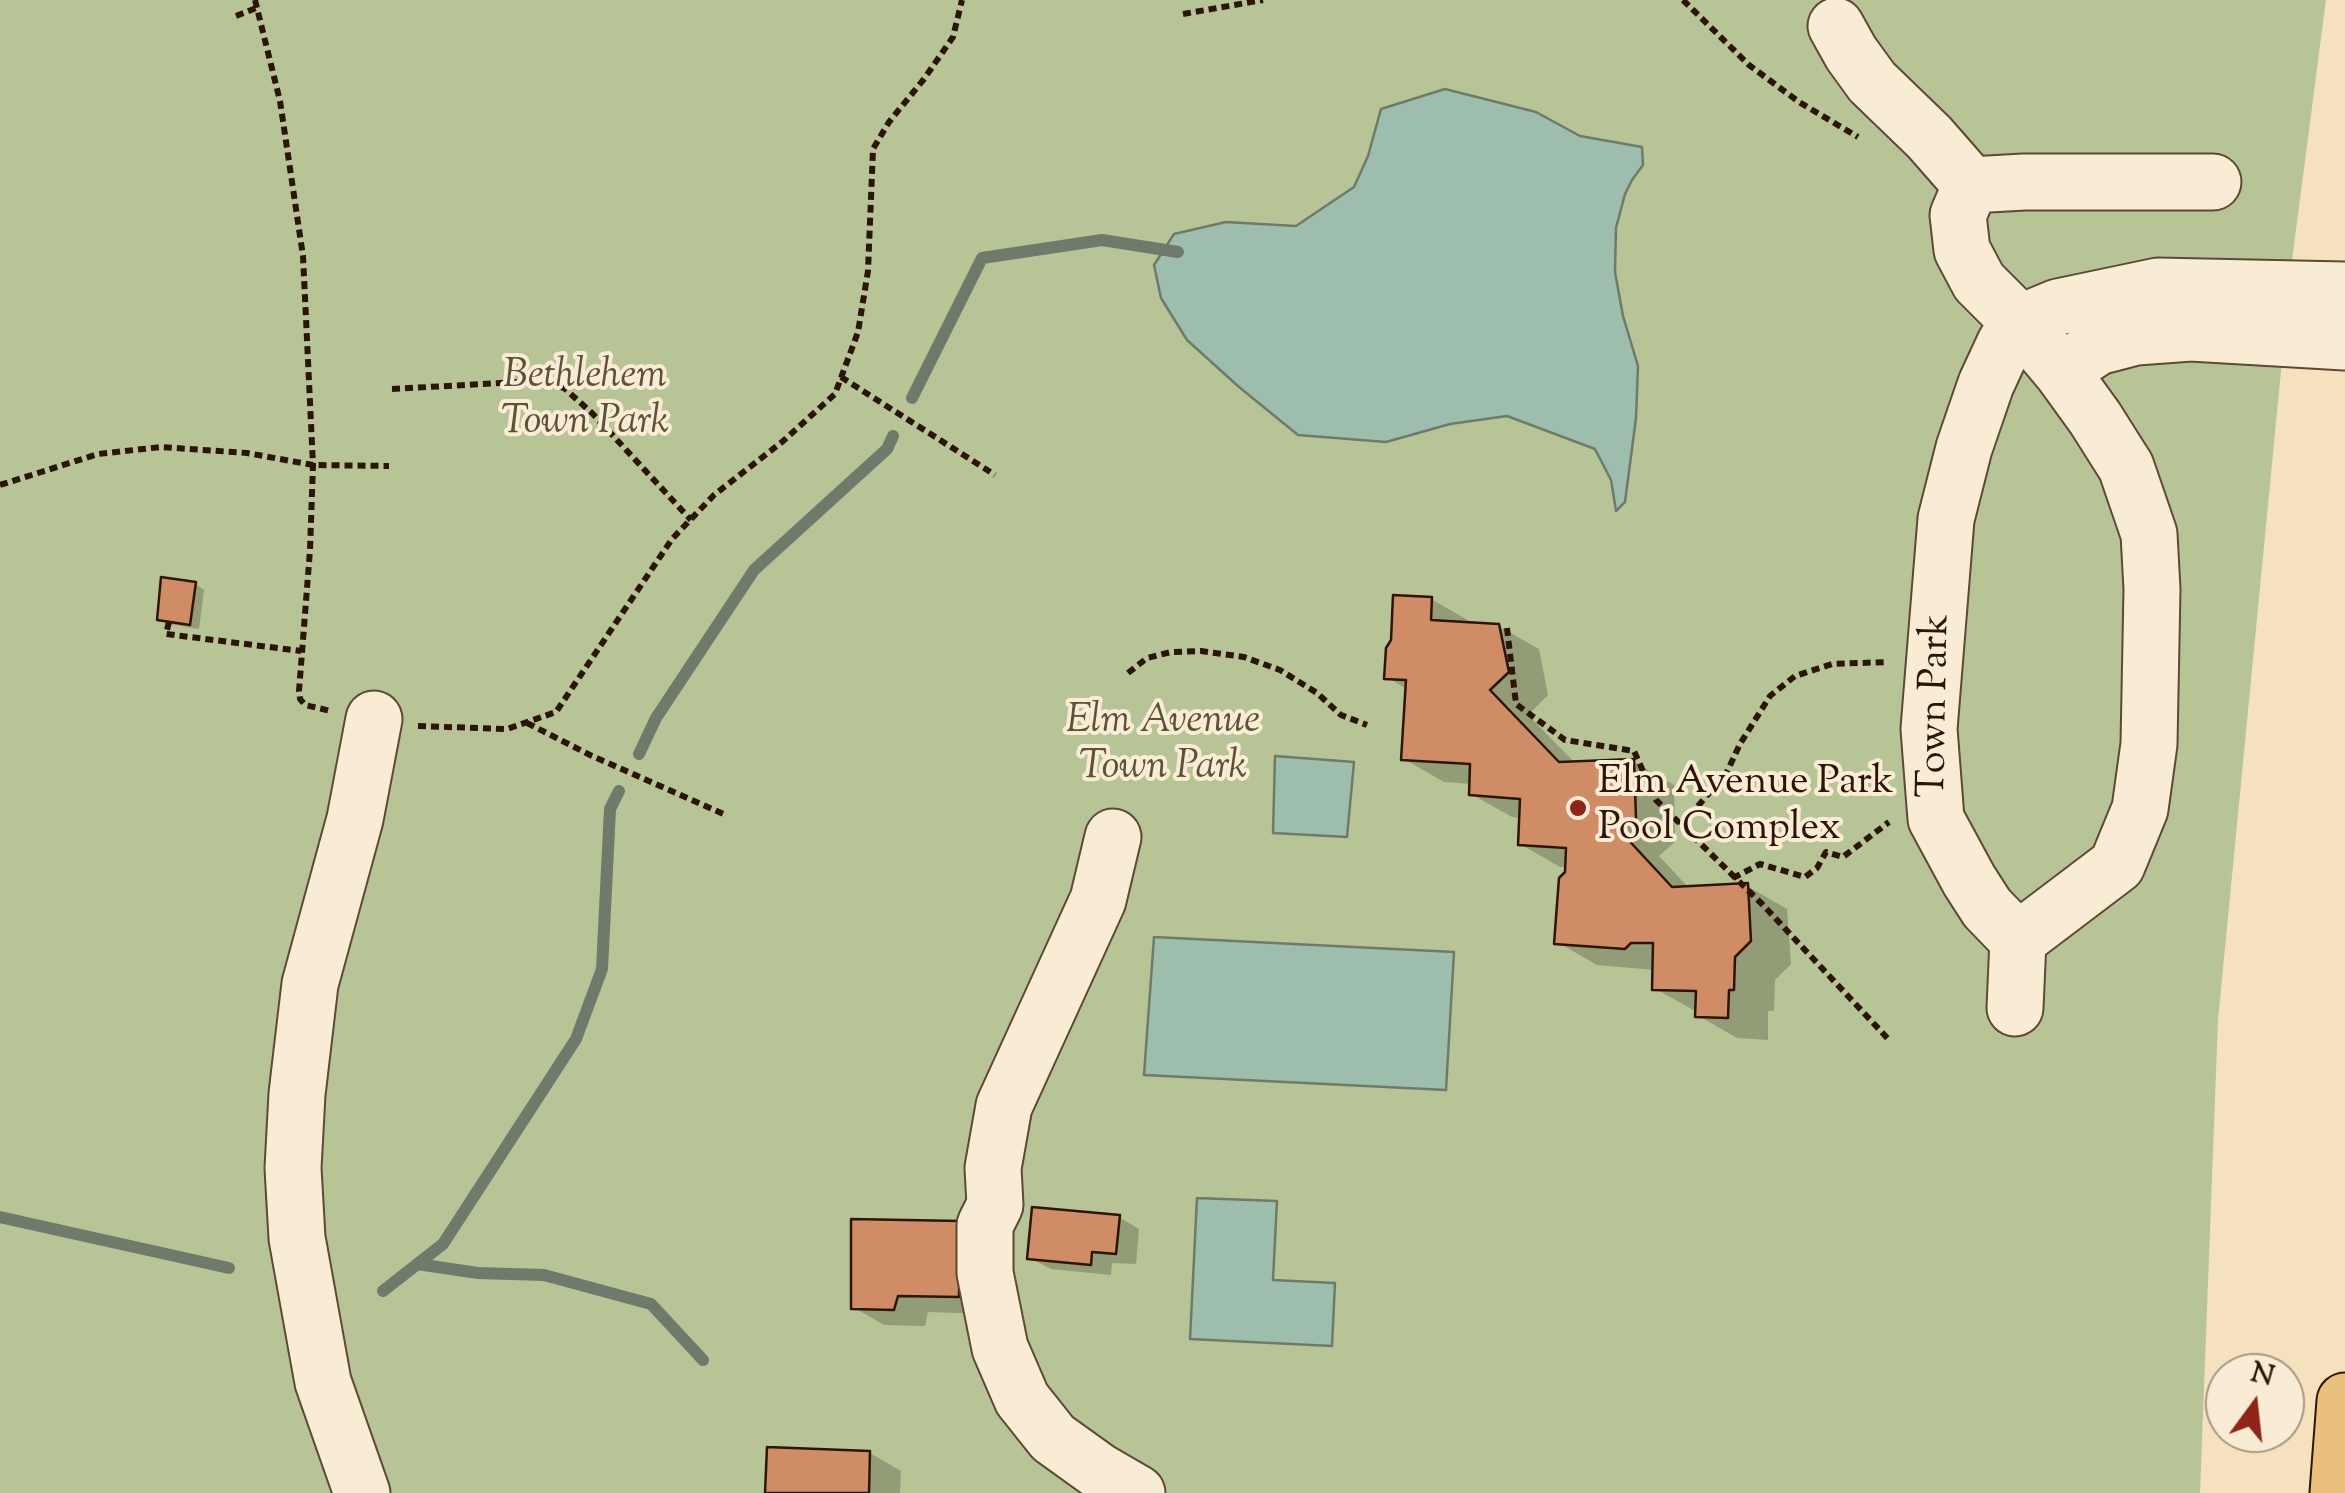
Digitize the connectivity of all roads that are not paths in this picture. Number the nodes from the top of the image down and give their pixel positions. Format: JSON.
{"nodes":[{"id":1,"x":1836,"y":26,"type":"dead end"},
{"id":2,"x":2213,"y":182,"type":"dead end"},
{"id":3,"x":1971,"y":186,"type":"junction"},
{"id":4,"x":2345,"y":290,"type":"edge"},
{"id":5,"x":2025,"y":328,"type":"junction"},
{"id":6,"x":2345,"y":342,"type":"edge"},
{"id":7,"x":2061,"y":370,"type":"junction"},
{"id":8,"x":377,"y":720,"type":"road end"},
{"id":9,"x":1114,"y":836,"type":"dead end"},
{"id":10,"x":2018,"y":940,"type":"junction"},
{"id":11,"x":2015,"y":1008,"type":"dead end"},
{"id":12,"x":2345,"y":1401,"type":"edge"},
{"id":13,"x":1132,"y":1492,"type":"edge"},
{"id":14,"x":362,"y":1493,"type":"edge"},
{"id":15,"x":2338,"y":1493,"type":"edge"}],
"edges":[{"from":1,"to":3,"type":"lane"},
{"from":2,"to":3,"type":"lane"},
{"from":3,"to":5,"type":"lane"},
{"from":4,"to":5,"type":"lane","name":"Town Park"},
{"from":5,"to":7,"type":"lane"},
{"from":5,"to":10,"type":"lane","name":"Town Park"},
{"from":6,"to":7,"type":"lane"},
{"from":7,"to":10,"type":"lane"},
{"from":8,"to":14,"type":"lane"},
{"from":9,"to":13,"type":"lane"},
{"from":10,"to":11,"type":"lane"},
{"from":12,"to":15,"type":"main road"}]}
